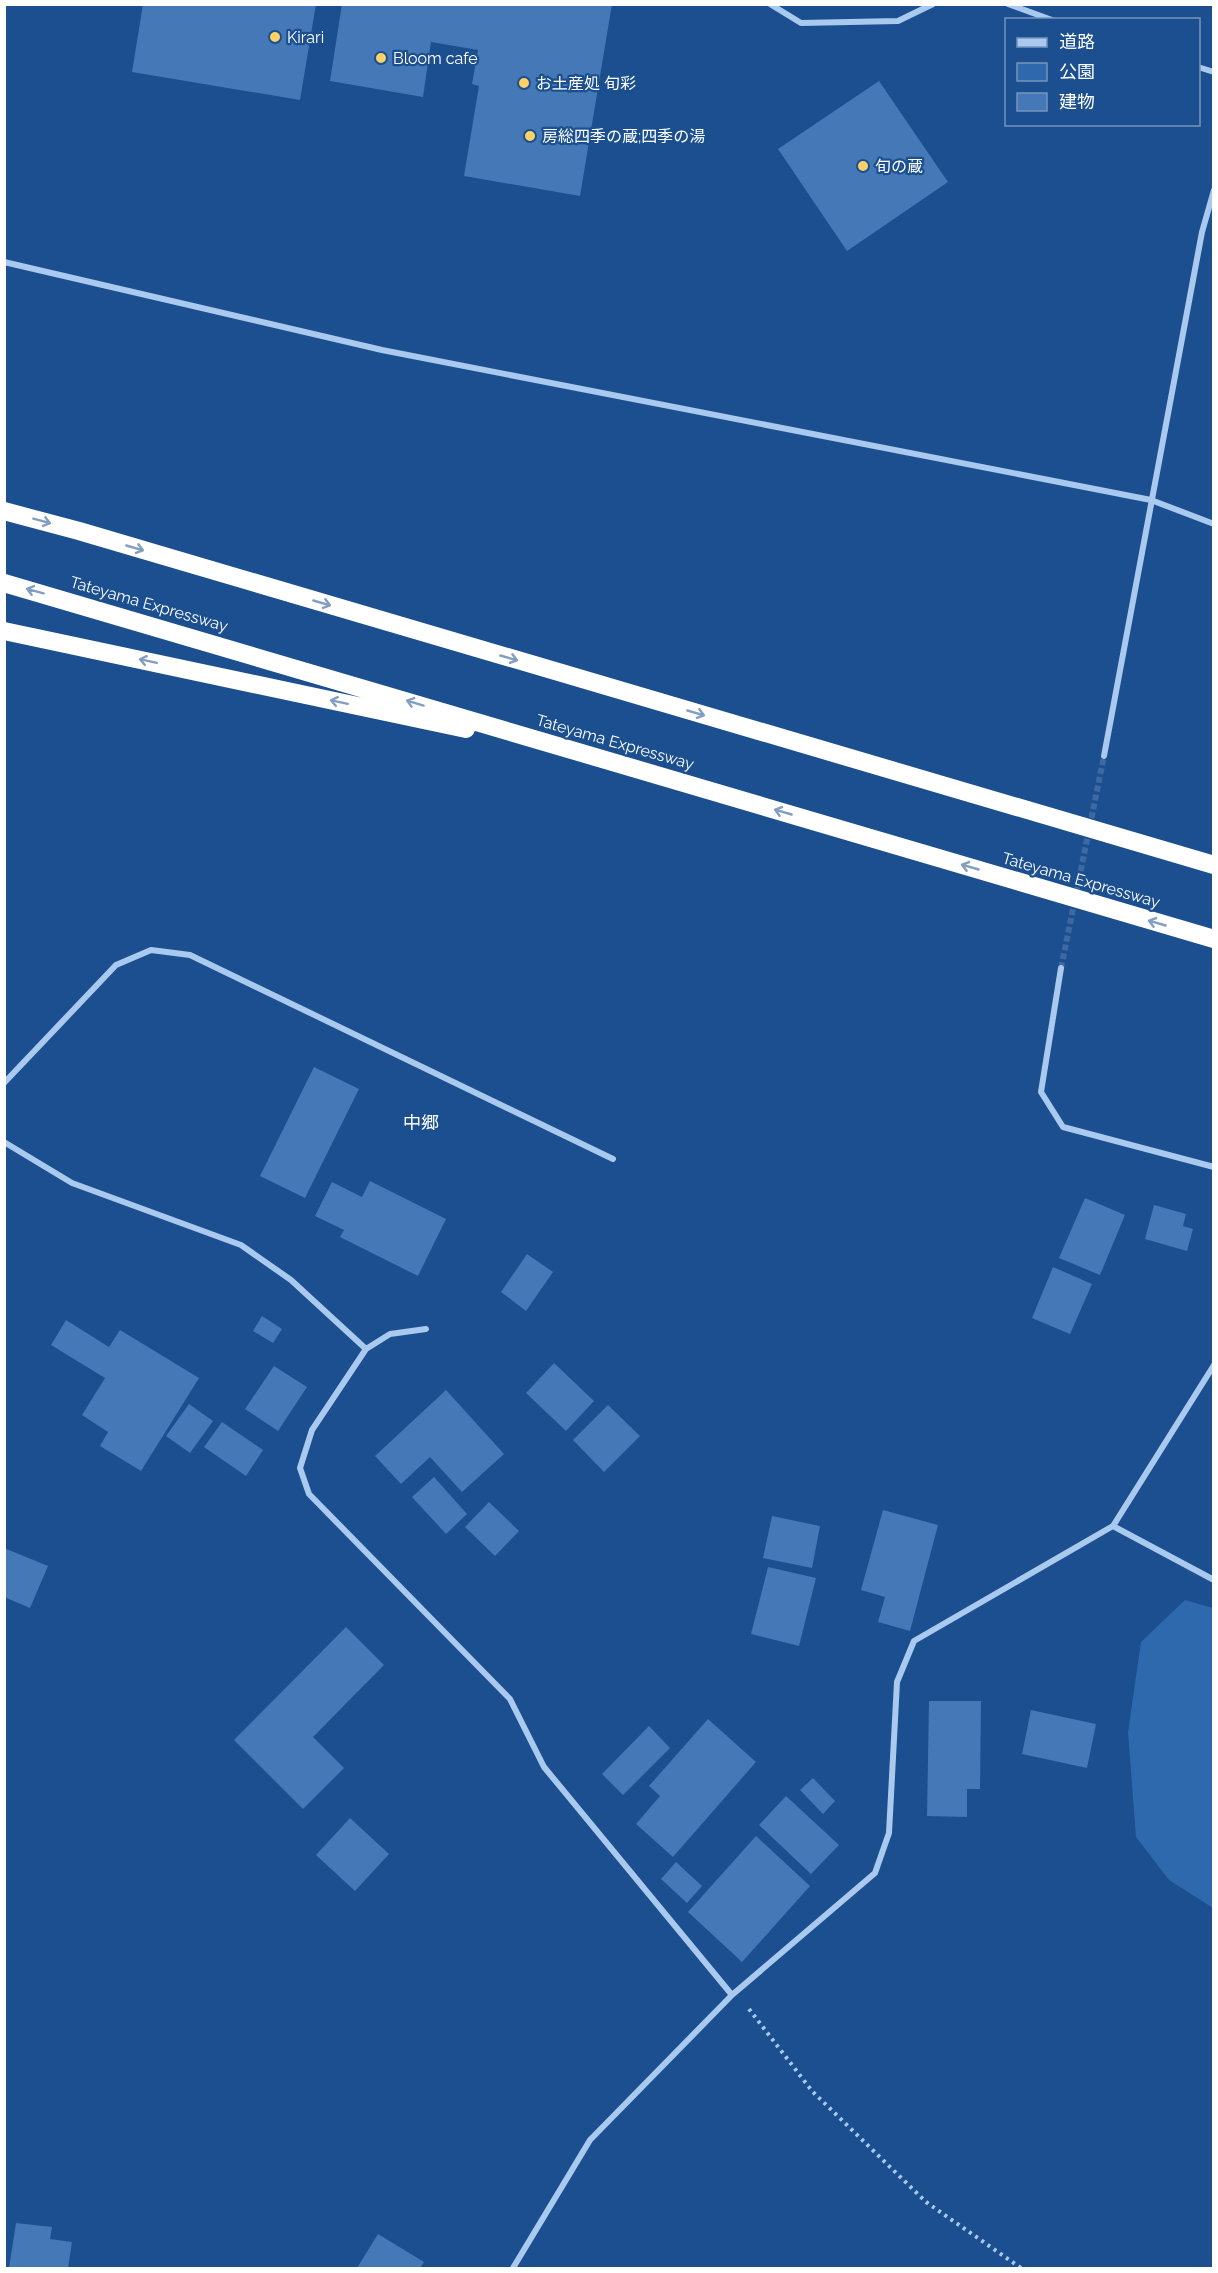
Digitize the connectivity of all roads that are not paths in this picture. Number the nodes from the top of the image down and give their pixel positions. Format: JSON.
{"nodes":[{"id":1,"x":770,"y":4,"type":"edge"},
{"id":2,"x":933,"y":4,"type":"edge"},
{"id":3,"x":1008,"y":4,"type":"edge"},
{"id":4,"x":1046,"y":18,"type":"edge"},
{"id":5,"x":1214,"y":190,"type":"edge"},
{"id":6,"x":4,"y":262,"type":"edge"},
{"id":7,"x":1151,"y":500,"type":"junction"},
{"id":8,"x":4,"y":511,"type":"edge"},
{"id":9,"x":1214,"y":524,"type":"edge"},
{"id":10,"x":4,"y":583,"type":"edge"},
{"id":11,"x":4,"y":631,"type":"edge"},
{"id":12,"x":1104,"y":756,"type":"tunnel mouth"},
{"id":13,"x":601,"y":758,"type":"junction"},
{"id":14,"x":1214,"y":865,"type":"edge"},
{"id":15,"x":1214,"y":939,"type":"edge"},
{"id":16,"x":1060,"y":968,"type":"tunnel mouth"},
{"id":17,"x":4,"y":1083,"type":"edge"},
{"id":18,"x":4,"y":1142,"type":"edge"},
{"id":19,"x":613,"y":1159,"type":"dead end"},
{"id":20,"x":1214,"y":1167,"type":"edge"},
{"id":21,"x":426,"y":1329,"type":"dead end"},
{"id":22,"x":366,"y":1349,"type":"junction"},
{"id":23,"x":1214,"y":1365,"type":"edge"},
{"id":24,"x":1113,"y":1526,"type":"junction"},
{"id":25,"x":1214,"y":1580,"type":"edge"},
{"id":26,"x":734,"y":1993,"type":"junction"},
{"id":27,"x":513,"y":2268,"type":"edge"}],
"edges":[{"from":1,"to":2,"type":"street"},
{"from":3,"to":4,"type":"street"},
{"from":5,"to":7,"type":"street"},
{"from":6,"to":7,"type":"street"},
{"from":7,"to":9,"type":"street"},
{"from":7,"to":12,"type":"street"},
{"from":8,"to":14,"type":"highway","one_way":true},
{"from":13,"to":10,"type":"highway","name":"Tateyama Expressway","one_way":true},
{"from":13,"to":11,"type":"highway","one_way":true},
{"from":15,"to":13,"type":"highway","name":"Tateyama Expressway","one_way":true},
{"from":16,"to":20,"type":"street"},
{"from":17,"to":19,"type":"street"},
{"from":18,"to":22,"type":"street"},
{"from":21,"to":22,"type":"street"},
{"from":22,"to":26,"type":"street"},
{"from":23,"to":24,"type":"street"},
{"from":24,"to":25,"type":"street"},
{"from":24,"to":26,"type":"street"},
{"from":26,"to":27,"type":"street"}]}
